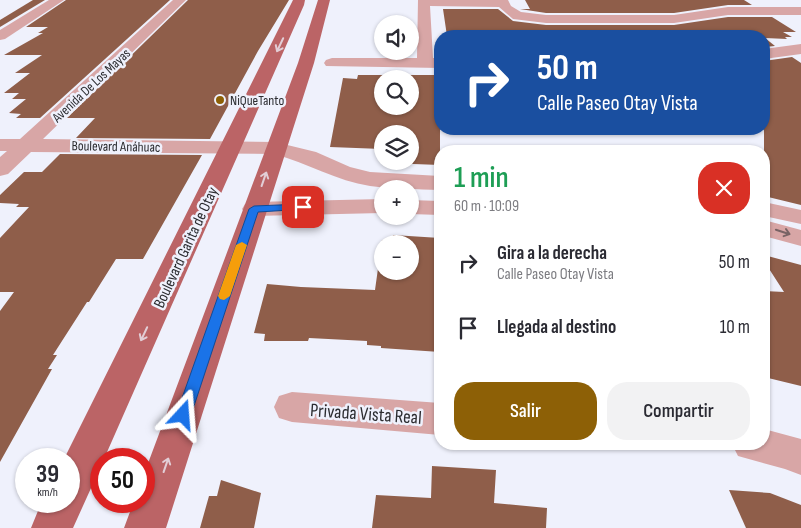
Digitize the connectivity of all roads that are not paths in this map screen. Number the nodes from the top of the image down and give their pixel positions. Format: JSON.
{"nodes":[{"id":1,"x":58,"y":0,"type":"edge"},
{"id":2,"x":180,"y":0,"type":"edge"},
{"id":3,"x":299,"y":0,"type":"edge"},
{"id":4,"x":324,"y":0,"type":"edge"},
{"id":5,"x":424,"y":1,"type":"edge"},
{"id":6,"x":502,"y":1,"type":"edge"},
{"id":7,"x":801,"y":11,"type":"edge"},
{"id":8,"x":0,"y":36,"type":"edge"},
{"id":9,"x":801,"y":49,"type":"edge"},
{"id":10,"x":770,"y":53,"type":"edge"},
{"id":11,"x":332,"y":63,"type":"dead end"},
{"id":12,"x":432,"y":63,"type":"edge"},
{"id":13,"x":0,"y":145,"type":"edge"},
{"id":14,"x":26,"y":145,"type":"junction"},
{"id":15,"x":232,"y":148,"type":"junction"},
{"id":16,"x":275,"y":148,"type":"junction"},
{"id":17,"x":0,"y":169,"type":"edge"},
{"id":18,"x":370,"y":179,"type":"junction"},
{"id":19,"x":434,"y":183,"type":"edge"},
{"id":20,"x":374,"y":197,"type":"edge"},
{"id":21,"x":374,"y":206,"type":"edge"},
{"id":22,"x":419,"y":207,"type":"edge"},
{"id":23,"x":434,"y":208,"type":"edge"},
{"id":24,"x":254,"y":209,"type":"junction"},
{"id":25,"x":770,"y":210,"type":"edge"},
{"id":26,"x":801,"y":217,"type":"edge"},
{"id":27,"x":770,"y":230,"type":"edge"},
{"id":28,"x":801,"y":238,"type":"edge"},
{"id":29,"x":292,"y":407,"type":"dead end"},
{"id":30,"x":434,"y":419,"type":"edge"},
{"id":31,"x":770,"y":448,"type":"edge"},
{"id":32,"x":801,"y":456,"type":"edge"},
{"id":33,"x":80,"y":469,"type":"edge"},
{"id":34,"x":59,"y":513,"type":"edge"},
{"id":35,"x":52,"y":528,"type":"edge"},
{"id":36,"x":145,"y":528,"type":"edge"}],
"edges":[{"from":1,"to":8,"type":"street"},
{"from":2,"to":14,"type":"street","name":"Avenida De Los Mayas"},
{"from":3,"to":15,"type":"main road","name":"Boulevard Garita de Otay","one_way":true},
{"from":4,"to":16,"type":"main road"},
{"from":5,"to":6,"type":"street"},
{"from":5,"to":12,"type":"street"},
{"from":6,"to":7,"type":"street"},
{"from":9,"to":10,"type":"street"},
{"from":11,"to":12,"type":"street"},
{"from":13,"to":14,"type":"street","name":"Boulevard Anáhuac"},
{"from":14,"to":15,"type":"street","name":"Boulevard Anáhuac"},
{"from":14,"to":17,"type":"street","name":"Avenida De Los Mayas"},
{"from":15,"to":16,"type":"street","name":"Boulevard Anáhuac"},
{"from":15,"to":33,"type":"main road","name":"Boulevard Garita de Otay","one_way":true},
{"from":16,"to":18,"type":"street","name":"Boulevard Anáhuac"},
{"from":24,"to":16,"type":"main road","one_way":true},
{"from":18,"to":19,"type":"street","name":"Boulevard Anáhuac"},
{"from":18,"to":20,"type":"street"},
{"from":21,"to":24,"type":"street"},
{"from":22,"to":23,"type":"street"},
{"from":36,"to":24,"type":"main road","one_way":true},
{"from":25,"to":26,"type":"street"},
{"from":27,"to":28,"type":"street","one_way":true},
{"from":29,"to":30,"type":"street","name":"Privada Vista Real"},
{"from":31,"to":32,"type":"street"},
{"from":34,"to":35,"type":"main road"}]}
